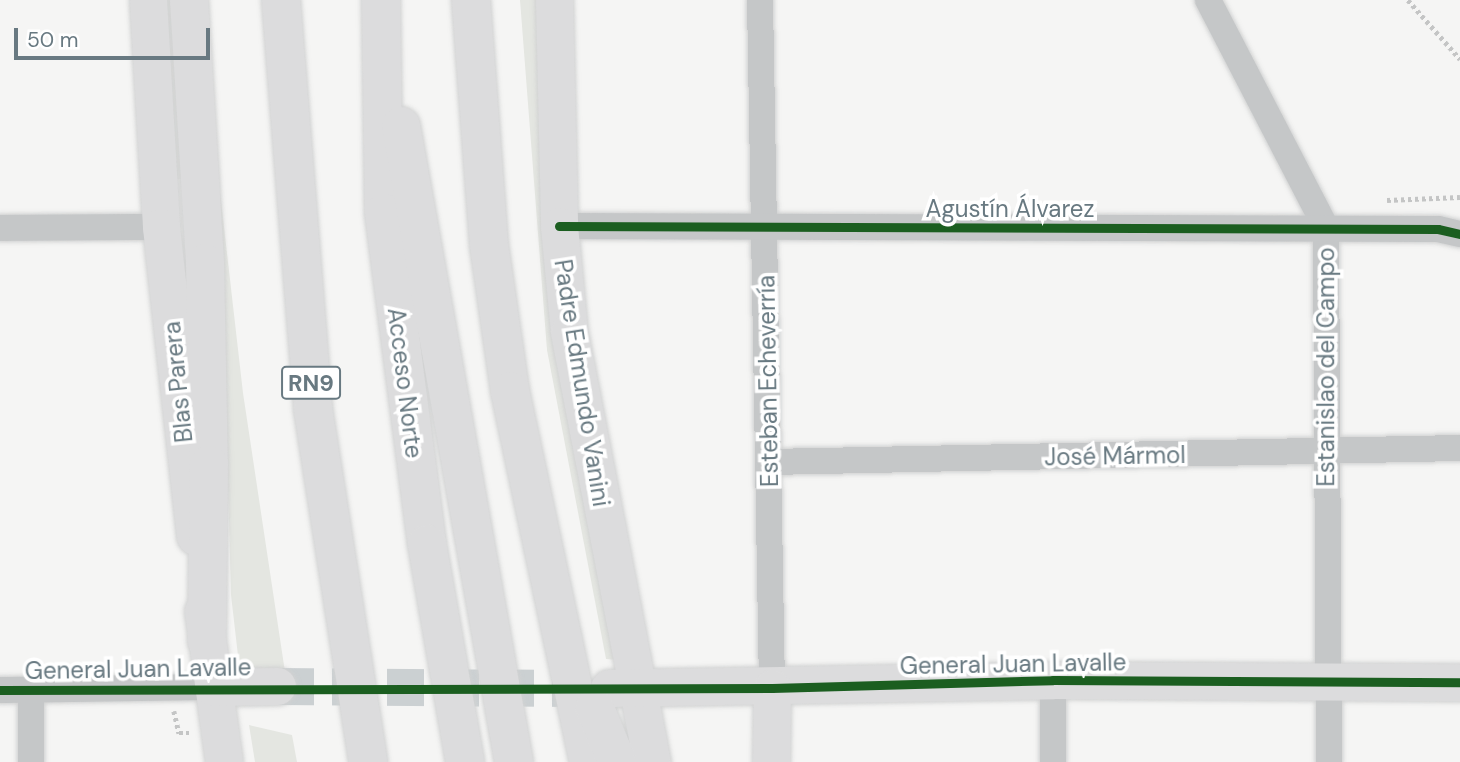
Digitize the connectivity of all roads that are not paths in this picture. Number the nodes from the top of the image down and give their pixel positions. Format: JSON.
{"nodes":[{"id":1,"x":148,"y":0,"type":"edge"},
{"id":2,"x":189,"y":0,"type":"edge"},
{"id":3,"x":281,"y":0,"type":"edge"},
{"id":4,"x":471,"y":0,"type":"edge"},
{"id":5,"x":554,"y":0,"type":"edge"},
{"id":6,"x":760,"y":0,"type":"edge"},
{"id":7,"x":1208,"y":0,"type":"edge"},
{"id":8,"x":381,"y":9,"type":"edge"},
{"id":9,"x":559,"y":226,"type":"junction"},
{"id":10,"x":161,"y":227,"type":"junction"},
{"id":11,"x":0,"y":228,"type":"edge"},
{"id":12,"x":765,"y":228,"type":"junction"},
{"id":13,"x":1326,"y":228,"type":"junction"},
{"id":14,"x":1460,"y":234,"type":"edge"},
{"id":15,"x":1460,"y":449,"type":"edge"},
{"id":16,"x":1326,"y":452,"type":"junction"},
{"id":17,"x":769,"y":462,"type":"junction"},
{"id":18,"x":558,"y":615,"type":"junction"},
{"id":19,"x":207,"y":641,"type":"junction"},
{"id":20,"x":1053,"y":680,"type":"junction"},
{"id":21,"x":1460,"y":682,"type":"edge"},
{"id":22,"x":1327,"y":684,"type":"junction"},
{"id":23,"x":276,"y":686,"type":"tunnel mouth"},
{"id":24,"x":213,"y":687,"type":"junction"},
{"id":25,"x":622,"y":688,"type":"junction"},
{"id":26,"x":772,"y":688,"type":"junction"},
{"id":27,"x":31,"y":689,"type":"junction"},
{"id":28,"x":0,"y":690,"type":"edge"},
{"id":29,"x":31,"y":762,"type":"edge"},
{"id":30,"x":224,"y":762,"type":"edge"},
{"id":31,"x":368,"y":762,"type":"edge"},
{"id":32,"x":465,"y":762,"type":"edge"},
{"id":33,"x":514,"y":762,"type":"edge"},
{"id":34,"x":589,"y":762,"type":"edge"},
{"id":35,"x":617,"y":762,"type":"edge"},
{"id":36,"x":652,"y":762,"type":"edge"},
{"id":37,"x":771,"y":762,"type":"edge"},
{"id":38,"x":1053,"y":762,"type":"edge"},
{"id":39,"x":1329,"y":762,"type":"edge"}],
"edges":[{"from":1,"to":10,"type":"street","name":"Blas Parera"},
{"from":2,"to":19,"type":"highway"},
{"from":3,"to":31,"type":"highway","number":"RN9"},
{"from":4,"to":18,"type":"highway"},
{"from":5,"to":9,"type":"street","name":"Padre Edmundo Vanini"},
{"from":6,"to":12,"type":"street","name":"Esteban Echeverría"},
{"from":7,"to":13,"type":"street","name":"Estanislao del Campo"},
{"from":8,"to":32,"type":"highway","name":"Acceso Norte"},
{"from":8,"to":33,"type":"highway"},
{"from":9,"to":12,"type":"street","name":"Agustín Álvarez"},
{"from":9,"to":25,"type":"street","name":"Padre Edmundo Vanini"},
{"from":10,"to":11,"type":"street"},
{"from":10,"to":19,"type":"street","name":"Blas Parera"},
{"from":12,"to":13,"type":"street","name":"Agustín Álvarez"},
{"from":12,"to":17,"type":"street","name":"Esteban Echeverría"},
{"from":13,"to":14,"type":"street","name":"Agustín Álvarez"},
{"from":13,"to":16,"type":"street","name":"Estanislao del Campo"},
{"from":15,"to":16,"type":"street","name":"José Mármol"},
{"from":16,"to":17,"type":"street","name":"José Mármol"},
{"from":16,"to":22,"type":"street","name":"Estanislao del Campo"},
{"from":17,"to":26,"type":"street","name":"Esteban Echeverría"},
{"from":18,"to":34,"type":"highway"},
{"from":18,"to":35,"type":"highway"},
{"from":19,"to":24,"type":"street","name":"Blas Parera"},
{"from":20,"to":22,"type":"street","name":"General Juan Lavalle"},
{"from":20,"to":26,"type":"street","name":"General Juan Lavalle"},
{"from":20,"to":38,"type":"street"},
{"from":21,"to":22,"type":"street","name":"General Juan Lavalle"},
{"from":22,"to":39,"type":"street","name":"Estanislao del Campo"},
{"from":23,"to":24,"type":"street","name":"General Juan Lavalle"},
{"from":24,"to":27,"type":"street","name":"General Juan Lavalle"},
{"from":24,"to":30,"type":"street","name":"Blas Parera"},
{"from":25,"to":26,"type":"street","name":"General Juan Lavalle"},
{"from":25,"to":36,"type":"street","name":"Padre Edmundo Vanini"},
{"from":26,"to":37,"type":"street","name":"Esteban Echeverría"},
{"from":27,"to":28,"type":"street","name":"General Juan Lavalle"},
{"from":27,"to":29,"type":"street"}]}
